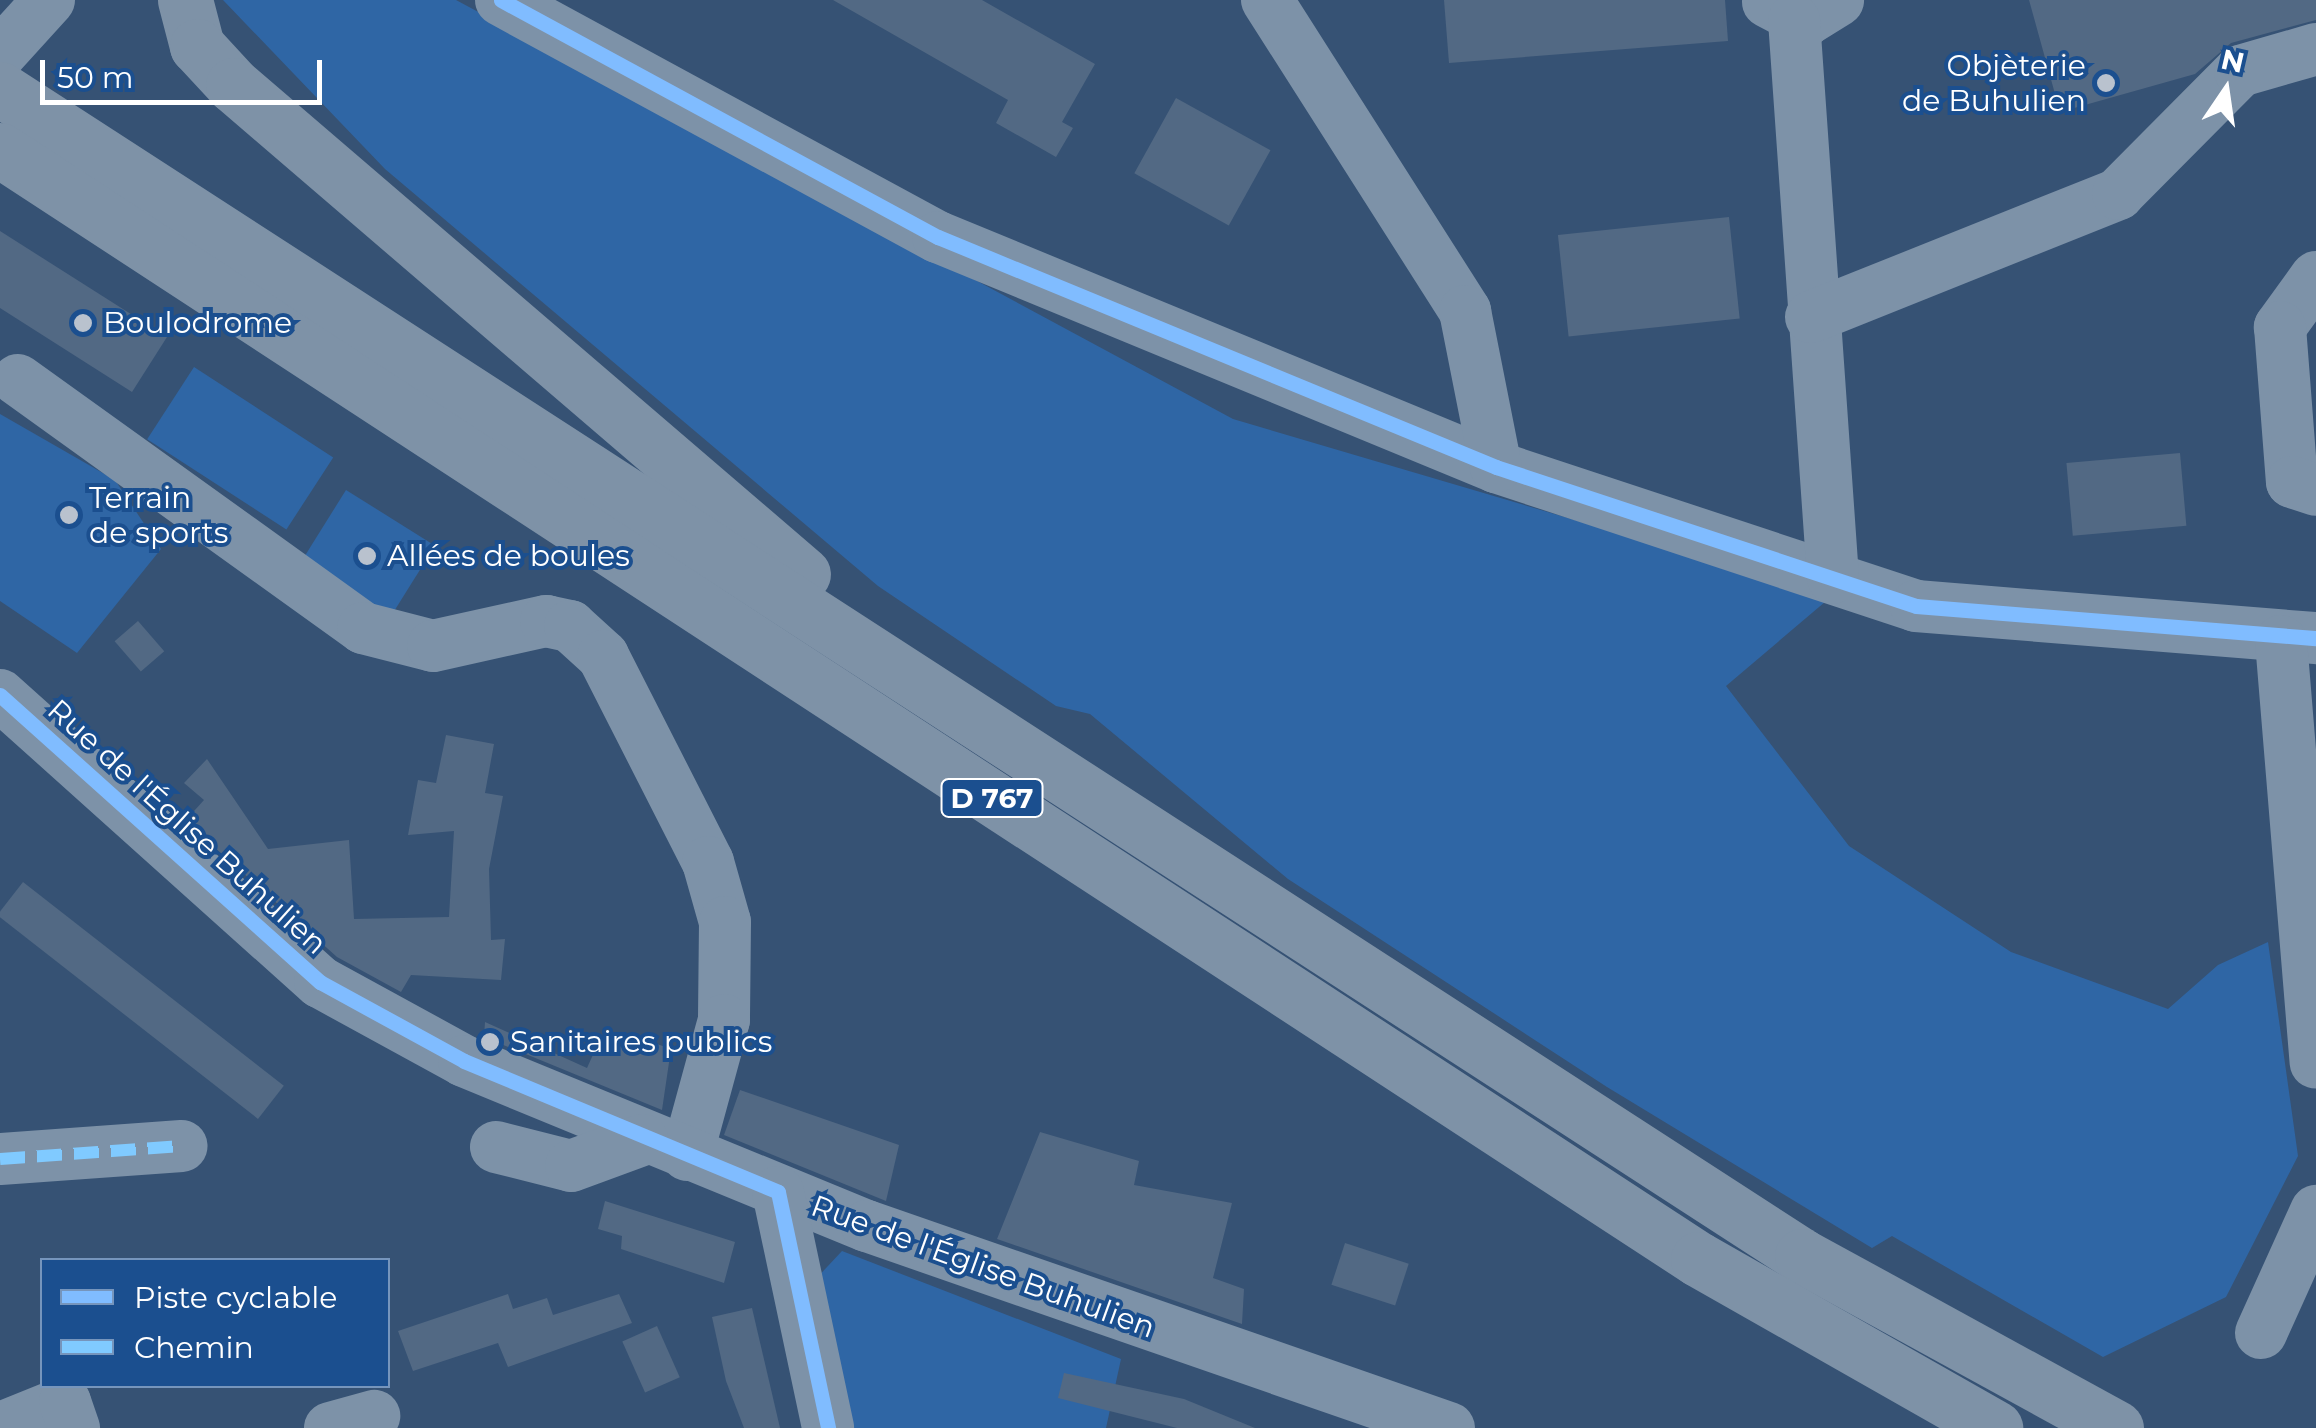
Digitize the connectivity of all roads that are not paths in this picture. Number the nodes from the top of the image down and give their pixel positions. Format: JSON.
{"nodes":[{"id":1,"x":185,"y":0,"type":"edge"},
{"id":2,"x":501,"y":0,"type":"edge"},
{"id":3,"x":1268,"y":0,"type":"edge"},
{"id":4,"x":1799,"y":7,"type":"edge"},
{"id":5,"x":2316,"y":49,"type":"edge"},
{"id":6,"x":0,"y":89,"type":"edge"},
{"id":7,"x":0,"y":150,"type":"edge"},
{"id":8,"x":2316,"y":277,"type":"edge"},
{"id":9,"x":1811,"y":317,"type":"junction"},
{"id":10,"x":18,"y":380,"type":"dead end"},
{"id":11,"x":1496,"y":467,"type":"junction"},
{"id":12,"x":2316,"y":490,"type":"edge"},
{"id":13,"x":1833,"y":578,"type":"junction"},
{"id":14,"x":2298,"y":640,"type":"edge"},
{"id":15,"x":0,"y":695,"type":"edge"},
{"id":16,"x":965,"y":713,"type":"junction"},
{"id":17,"x":2316,"y":1063,"type":"edge"},
{"id":18,"x":182,"y":1146,"type":"dead end"},
{"id":19,"x":496,"y":1147,"type":"dead end"},
{"id":20,"x":664,"y":1147,"type":"junction"},
{"id":21,"x":0,"y":1159,"type":"edge"},
{"id":22,"x":778,"y":1192,"type":"junction"},
{"id":23,"x":2316,"y":1211,"type":"edge"},
{"id":24,"x":2261,"y":1333,"type":"dead end"},
{"id":25,"x":1,"y":1428,"type":"edge"},
{"id":26,"x":74,"y":1428,"type":"edge"},
{"id":27,"x":828,"y":1428,"type":"edge"},
{"id":28,"x":1450,"y":1428,"type":"edge"},
{"id":29,"x":1994,"y":1428,"type":"edge"},
{"id":30,"x":2116,"y":1428,"type":"edge"}],
"edges":[{"from":1,"to":16,"type":"highway","number":"D 767"},
{"from":2,"to":11,"type":"street"},
{"from":3,"to":11,"type":"street"},
{"from":4,"to":9,"type":"street"},
{"from":5,"to":9,"type":"street"},
{"from":6,"to":16,"type":"highway","number":"D 767"},
{"from":7,"to":29,"type":"highway","number":"D 767"},
{"from":8,"to":12,"type":"street"},
{"from":9,"to":13,"type":"street"},
{"from":10,"to":20,"type":"street"},
{"from":11,"to":13,"type":"street"},
{"from":13,"to":14,"type":"street"},
{"from":14,"to":17,"type":"street"},
{"from":15,"to":20,"type":"street","name":"Rue de l'Église Buhulien"},
{"from":16,"to":30,"type":"highway","number":"D 767"},
{"from":18,"to":21,"type":"street"},
{"from":19,"to":20,"type":"street"},
{"from":20,"to":22,"type":"street","name":"Rue de l'Église Buhulien"},
{"from":22,"to":27,"type":"street"},
{"from":22,"to":28,"type":"street","name":"Rue de l'Église Buhulien"},
{"from":23,"to":24,"type":"street"},
{"from":25,"to":26,"type":"street"}]}
